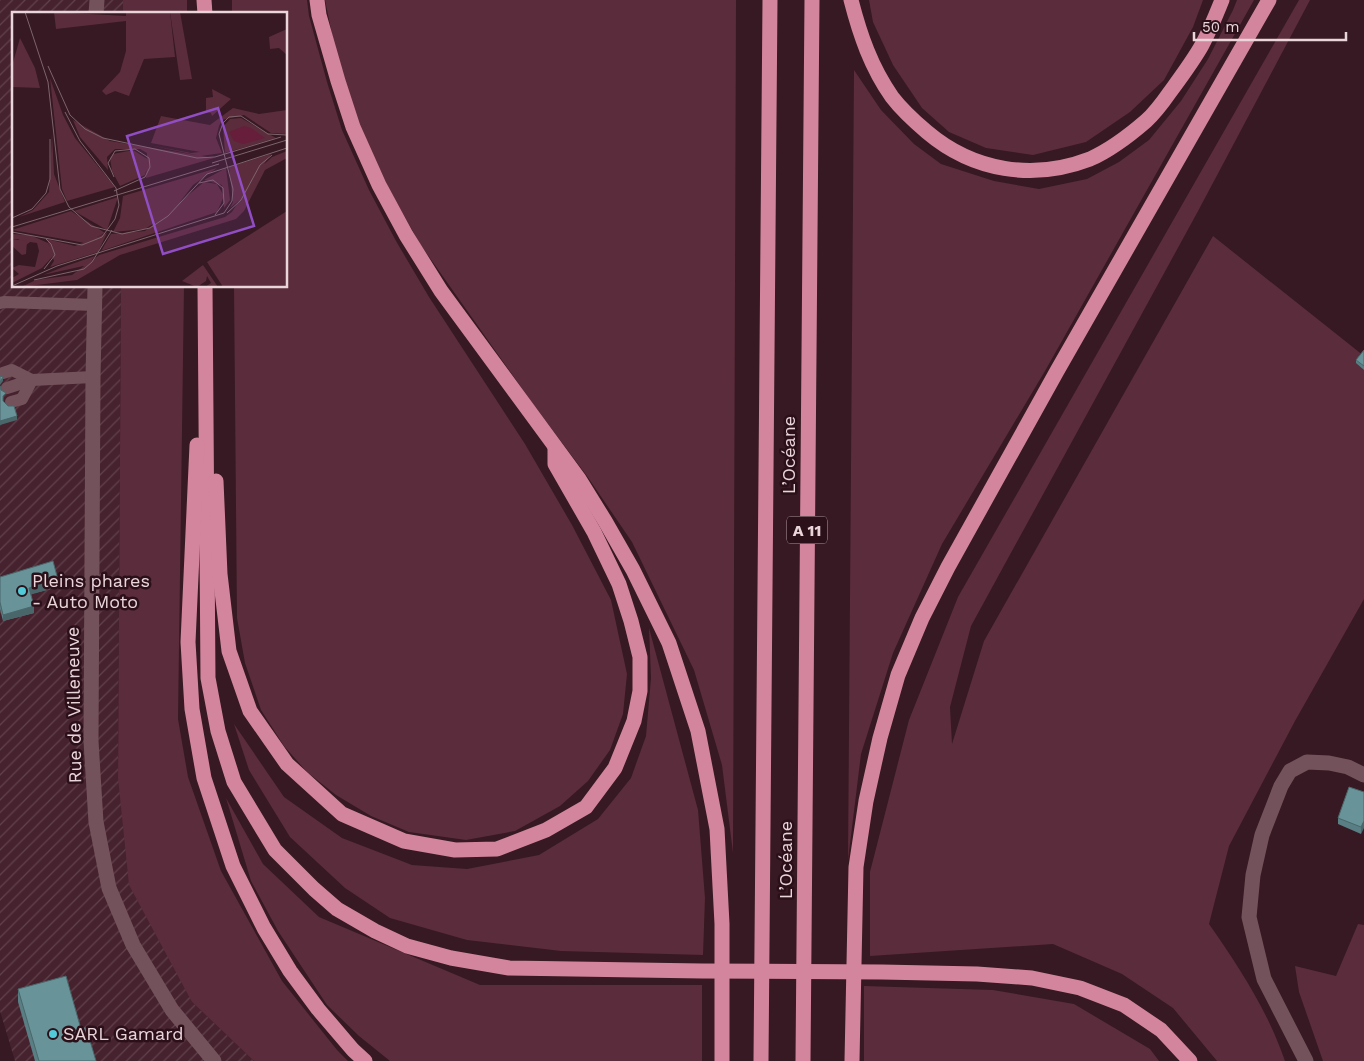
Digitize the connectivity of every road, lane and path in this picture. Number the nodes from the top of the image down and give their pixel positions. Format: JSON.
{"nodes":[{"id":1,"x":316,"y":0,"type":"edge"},
{"id":2,"x":770,"y":0,"type":"edge"},
{"id":3,"x":812,"y":0,"type":"edge"},
{"id":4,"x":851,"y":0,"type":"edge"},
{"id":5,"x":1222,"y":0,"type":"edge"},
{"id":6,"x":1269,"y":0,"type":"edge"},
{"id":7,"x":95,"y":288,"type":"edge"},
{"id":8,"x":205,"y":288,"type":"edge"},
{"id":9,"x":205,"y":288,"type":"edge"},
{"id":10,"x":205,"y":288,"type":"edge"},
{"id":11,"x":0,"y":303,"type":"edge"},
{"id":12,"x":95,"y":305,"type":"junction"},
{"id":13,"x":3,"y":373,"type":"dead end"},
{"id":14,"x":93,"y":377,"type":"junction"},
{"id":15,"x":32,"y":380,"type":"junction"},
{"id":16,"x":7,"y":388,"type":"dead end"},
{"id":17,"x":11,"y":402,"type":"dead end"},
{"id":18,"x":555,"y":447,"type":"junction"},
{"id":19,"x":1364,"y":775,"type":"edge"},
{"id":20,"x":214,"y":1061,"type":"edge"},
{"id":21,"x":365,"y":1061,"type":"edge"},
{"id":22,"x":722,"y":1061,"type":"edge"},
{"id":23,"x":761,"y":1061,"type":"edge"},
{"id":24,"x":803,"y":1061,"type":"edge"},
{"id":25,"x":852,"y":1061,"type":"edge"},
{"id":26,"x":1190,"y":1061,"type":"edge"},
{"id":27,"x":1306,"y":1061,"type":"edge"}],
"edges":[{"from":1,"to":18,"type":"highway"},
{"from":2,"to":23,"type":"highway","name":"L’Océane","number":"A 11"},
{"from":3,"to":24,"type":"highway","name":"L’Océane","number":"A 11"},
{"from":4,"to":5,"type":"highway"},
{"from":6,"to":25,"type":"highway"},
{"from":7,"to":12,"type":"street","name":"Rue de Villeneuve"},
{"from":8,"to":18,"type":"highway"},
{"from":9,"to":26,"type":"highway"},
{"from":10,"to":21,"type":"highway"},
{"from":11,"to":12,"type":"lane"},
{"from":12,"to":14,"type":"street","name":"Rue de Villeneuve"},
{"from":13,"to":15,"type":"lane"},
{"from":14,"to":15,"type":"lane"},
{"from":14,"to":20,"type":"street","name":"Rue de Villeneuve"},
{"from":15,"to":16,"type":"lane"},
{"from":15,"to":17,"type":"lane"},
{"from":18,"to":22,"type":"highway"},
{"from":19,"to":27,"type":"street"}]}
